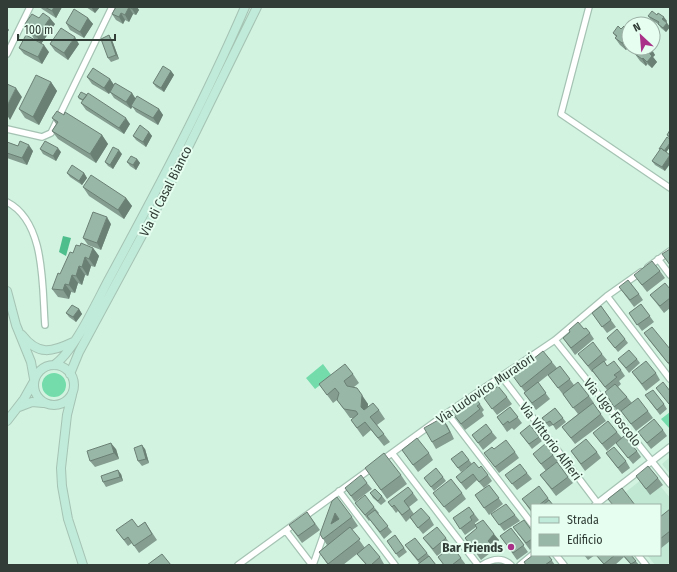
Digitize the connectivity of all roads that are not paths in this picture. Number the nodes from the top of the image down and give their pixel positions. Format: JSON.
{"nodes":[{"id":1,"x":30,"y":7,"type":"edge"},
{"id":2,"x":112,"y":7,"type":"edge"},
{"id":3,"x":245,"y":7,"type":"edge"},
{"id":4,"x":257,"y":7,"type":"edge"},
{"id":5,"x":589,"y":7,"type":"edge"},
{"id":6,"x":7,"y":54,"type":"edge"},
{"id":7,"x":7,"y":129,"type":"edge"},
{"id":8,"x":670,"y":188,"type":"edge"},
{"id":9,"x":7,"y":202,"type":"edge"},
{"id":10,"x":670,"y":250,"type":"edge"},
{"id":11,"x":658,"y":259,"type":"junction"},
{"id":12,"x":670,"y":275,"type":"edge"},
{"id":13,"x":7,"y":291,"type":"edge"},
{"id":14,"x":607,"y":296,"type":"junction"},
{"id":15,"x":16,"y":325,"type":"junction"},
{"id":16,"x":45,"y":325,"type":"dead end"},
{"id":17,"x":555,"y":340,"type":"junction"},
{"id":18,"x":74,"y":342,"type":"junction"},
{"id":19,"x":25,"y":347,"type":"junction"},
{"id":20,"x":50,"y":366,"type":"junction"},
{"id":21,"x":70,"y":374,"type":"junction"},
{"id":22,"x":502,"y":377,"type":"junction"},
{"id":23,"x":670,"y":379,"type":"edge"},
{"id":24,"x":34,"y":381,"type":"junction"},
{"id":25,"x":72,"y":395,"type":"junction"},
{"id":26,"x":43,"y":403,"type":"junction"},
{"id":27,"x":53,"y":406,"type":"junction"},
{"id":28,"x":18,"y":407,"type":"junction"},
{"id":29,"x":447,"y":413,"type":"junction"},
{"id":30,"x":7,"y":421,"type":"edge"},
{"id":31,"x":66,"y":427,"type":"junction"},
{"id":32,"x":670,"y":447,"type":"edge"},
{"id":33,"x":392,"y":453,"type":"junction"},
{"id":34,"x":652,"y":461,"type":"junction"},
{"id":35,"x":670,"y":484,"type":"edge"},
{"id":36,"x":339,"y":491,"type":"junction"},
{"id":37,"x":597,"y":504,"type":"edge"},
{"id":38,"x":334,"y":506,"type":"edge"},
{"id":39,"x":531,"y":523,"type":"edge"},
{"id":40,"x":326,"y":528,"type":"edge"},
{"id":41,"x":286,"y":531,"type":"junction"},
{"id":42,"x":531,"y":556,"type":"edge"},
{"id":43,"x":557,"y":556,"type":"edge"},
{"id":44,"x":639,"y":556,"type":"edge"},
{"id":45,"x":83,"y":565,"type":"edge"},
{"id":46,"x":238,"y":565,"type":"edge"},
{"id":47,"x":313,"y":565,"type":"edge"},
{"id":48,"x":395,"y":565,"type":"edge"},
{"id":49,"x":478,"y":565,"type":"edge"},
{"id":50,"x":482,"y":565,"type":"edge"},
{"id":51,"x":511,"y":565,"type":"edge"},
{"id":52,"x":520,"y":565,"type":"edge"},
{"id":53,"x":564,"y":565,"type":"edge"},
{"id":54,"x":646,"y":565,"type":"edge"}],
"edges":[{"from":1,"to":6,"type":"street"},
{"from":2,"to":7,"type":"street"},
{"from":3,"to":18,"type":"main road","name":"Via di Casal Bianco"},
{"from":4,"to":21,"type":"main road","name":"Via di Casal Bianco"},
{"from":5,"to":8,"type":"street"},
{"from":9,"to":16,"type":"street"},
{"from":10,"to":11,"type":"street","name":"Via Ludovico Muratori"},
{"from":11,"to":12,"type":"street"},
{"from":11,"to":14,"type":"street","name":"Via Ludovico Muratori"},
{"from":13,"to":15,"type":"main road"},
{"from":14,"to":17,"type":"street","name":"Via Ludovico Muratori"},
{"from":14,"to":23,"type":"street"},
{"from":15,"to":18,"type":"main road"},
{"from":15,"to":19,"type":"main road"},
{"from":17,"to":22,"type":"street","name":"Via Ludovico Muratori"},
{"from":17,"to":34,"type":"street","name":"Via Ugo Foscolo"},
{"from":18,"to":20,"type":"main road","name":"Via di Casal Bianco"},
{"from":19,"to":20,"type":"main road"},
{"from":19,"to":24,"type":"main road"},
{"from":20,"to":21,"type":"main road"},
{"from":20,"to":24,"type":"main road"},
{"from":21,"to":25,"type":"main road"},
{"from":22,"to":29,"type":"street","name":"Via Ludovico Muratori"},
{"from":22,"to":37,"type":"street","name":"Via Vittorio Alfieri"},
{"from":24,"to":26,"type":"main road"},
{"from":24,"to":28,"type":"main road"},
{"from":25,"to":27,"type":"main road"},
{"from":25,"to":31,"type":"main road"},
{"from":26,"to":27,"type":"main road"},
{"from":26,"to":28,"type":"main road"},
{"from":27,"to":31,"type":"main road"},
{"from":28,"to":30,"type":"main road"},
{"from":29,"to":33,"type":"street","name":"Via Ludovico Muratori"},
{"from":29,"to":39,"type":"street"},
{"from":31,"to":45,"type":"main road"},
{"from":32,"to":34,"type":"street"},
{"from":33,"to":36,"type":"street","name":"Via Ludovico Muratori"},
{"from":33,"to":49,"type":"street"},
{"from":34,"to":35,"type":"street","name":"Via Ugo Foscolo"},
{"from":34,"to":37,"type":"street"},
{"from":36,"to":38,"type":"street"},
{"from":36,"to":41,"type":"street","name":"Via Ludovico Muratori"},
{"from":36,"to":48,"type":"street"},
{"from":40,"to":47,"type":"street"},
{"from":41,"to":46,"type":"street","name":"Via Ludovico Muratori"},
{"from":41,"to":47,"type":"street"},
{"from":42,"to":52,"type":"street"},
{"from":43,"to":53,"type":"street"},
{"from":44,"to":54,"type":"street"},
{"from":50,"to":51,"type":"street"}]}
